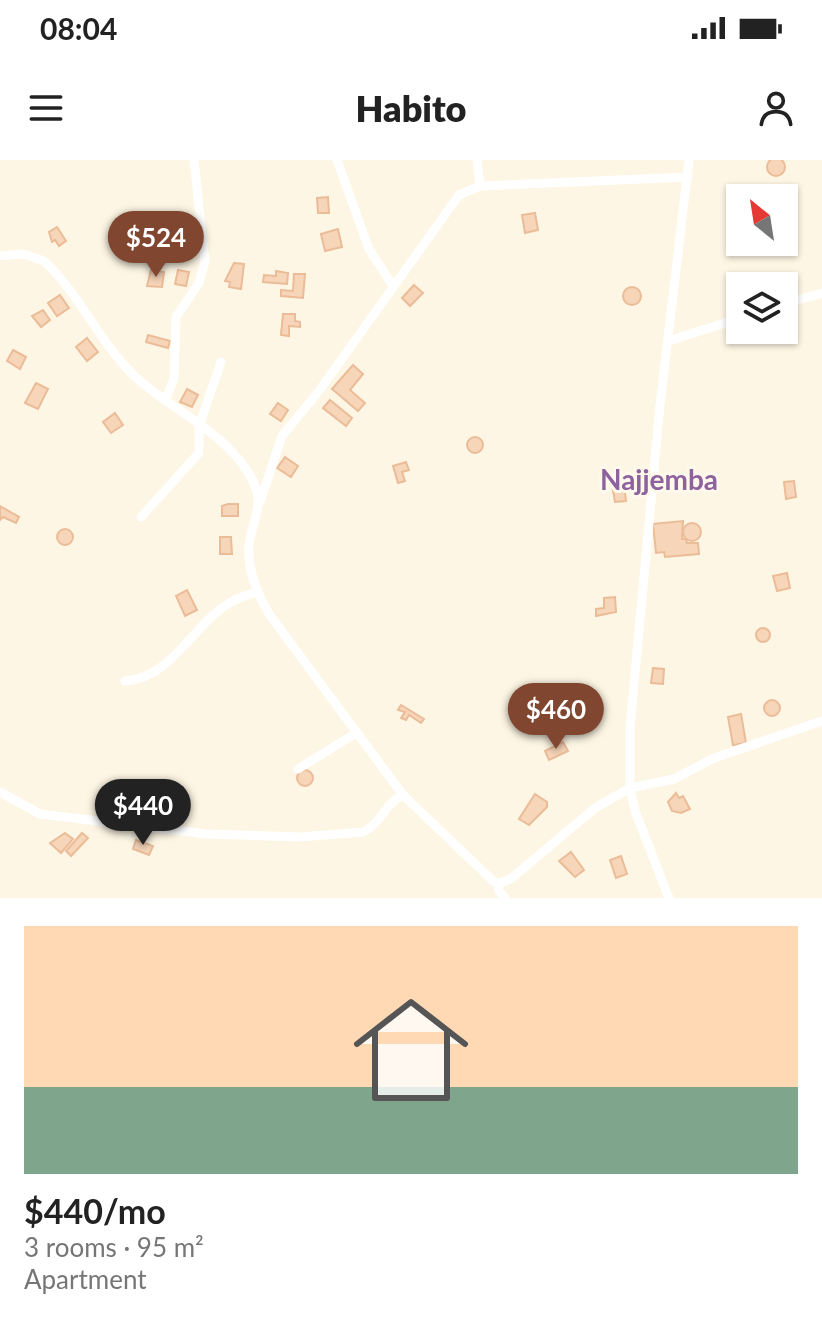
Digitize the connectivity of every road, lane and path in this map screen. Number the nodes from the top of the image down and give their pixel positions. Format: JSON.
{"nodes":[{"id":1,"x":194,"y":160,"type":"edge"},
{"id":2,"x":337,"y":160,"type":"edge"},
{"id":3,"x":477,"y":160,"type":"edge"},
{"id":4,"x":689,"y":160,"type":"edge"},
{"id":5,"x":688,"y":177,"type":"junction"},
{"id":6,"x":480,"y":186,"type":"junction"},
{"id":7,"x":0,"y":256,"type":"edge"},
{"id":8,"x":393,"y":286,"type":"junction"},
{"id":9,"x":822,"y":293,"type":"edge"},
{"id":10,"x":798,"y":300,"type":"edge"},
{"id":11,"x":726,"y":323,"type":"edge"},
{"id":12,"x":669,"y":341,"type":"junction"},
{"id":13,"x":221,"y":362,"type":"dead end"},
{"id":14,"x":166,"y":399,"type":"junction"},
{"id":15,"x":199,"y":426,"type":"junction"},
{"id":16,"x":260,"y":503,"type":"junction"},
{"id":17,"x":141,"y":517,"type":"dead end"},
{"id":18,"x":257,"y":592,"type":"junction"},
{"id":19,"x":125,"y":681,"type":"dead end"},
{"id":20,"x":822,"y":721,"type":"edge"},
{"id":21,"x":356,"y":733,"type":"junction"},
{"id":22,"x":298,"y":769,"type":"dead end"},
{"id":23,"x":630,"y":788,"type":"junction"},
{"id":24,"x":0,"y":792,"type":"edge"},
{"id":25,"x":403,"y":795,"type":"junction"},
{"id":26,"x":499,"y":893,"type":"edge"},
{"id":27,"x":667,"y":897,"type":"edge"}],
"edges":[{"from":1,"to":14,"type":"street"},
{"from":2,"to":8,"type":"street"},
{"from":3,"to":6,"type":"street"},
{"from":4,"to":5,"type":"street"},
{"from":5,"to":6,"type":"street"},
{"from":5,"to":12,"type":"street"},
{"from":6,"to":8,"type":"street"},
{"from":7,"to":14,"type":"street"},
{"from":8,"to":16,"type":"street"},
{"from":9,"to":10,"type":"street"},
{"from":11,"to":12,"type":"street"},
{"from":12,"to":23,"type":"street"},
{"from":13,"to":15,"type":"street"},
{"from":14,"to":15,"type":"street"},
{"from":15,"to":16,"type":"street"},
{"from":15,"to":17,"type":"street"},
{"from":16,"to":18,"type":"street"},
{"from":18,"to":19,"type":"street"},
{"from":18,"to":21,"type":"street"},
{"from":20,"to":23,"type":"street"},
{"from":21,"to":22,"type":"street"},
{"from":21,"to":25,"type":"street"},
{"from":23,"to":26,"type":"street"},
{"from":23,"to":27,"type":"street"},
{"from":24,"to":25,"type":"street"},
{"from":25,"to":26,"type":"street"}]}
